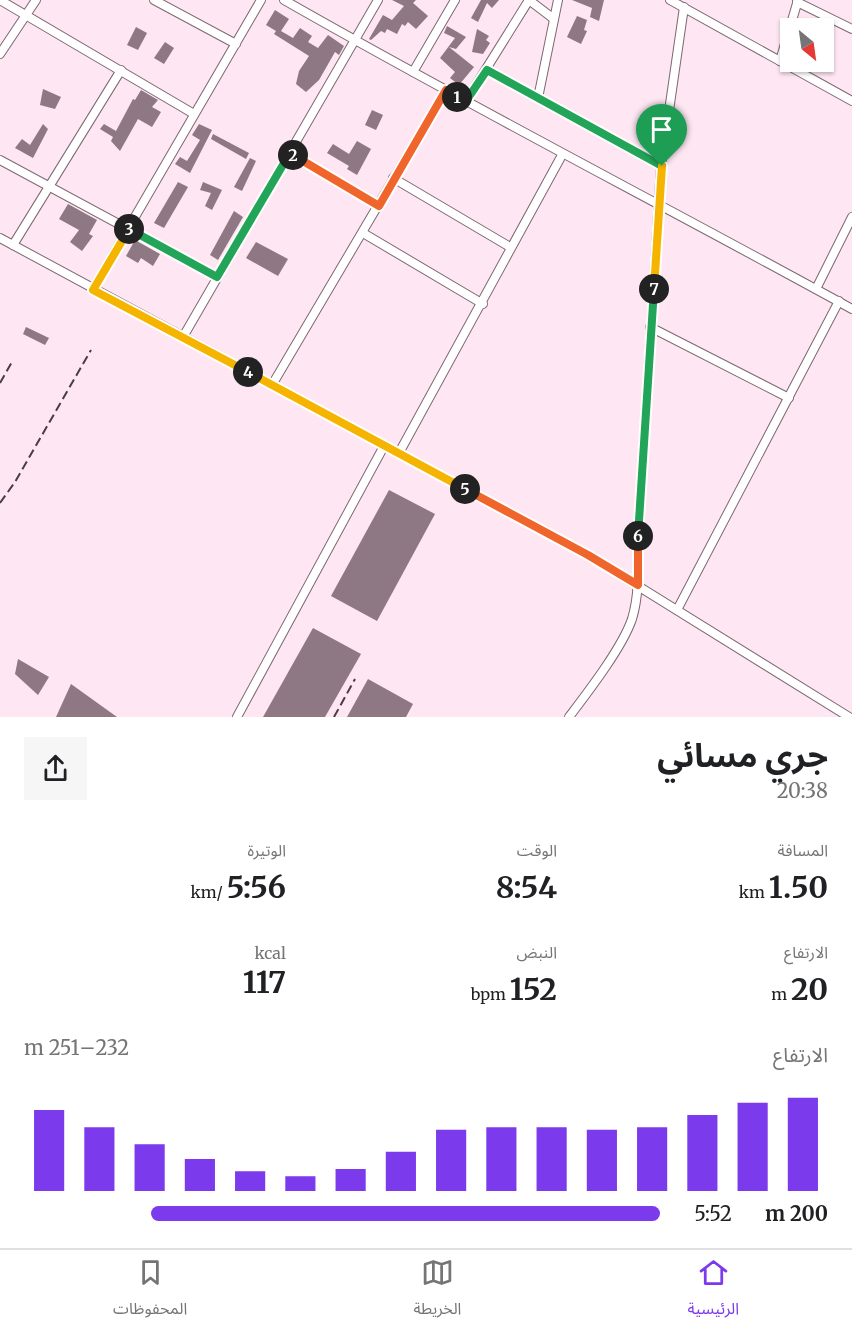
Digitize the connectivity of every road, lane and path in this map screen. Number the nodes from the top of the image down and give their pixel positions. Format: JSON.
{"nodes":[{"id":1,"x":0,"y":0,"type":"edge"},
{"id":2,"x":36,"y":0,"type":"edge"},
{"id":3,"x":154,"y":0,"type":"edge"},
{"id":4,"x":261,"y":0,"type":"edge"},
{"id":5,"x":284,"y":0,"type":"edge"},
{"id":6,"x":455,"y":0,"type":"edge"},
{"id":7,"x":529,"y":0,"type":"edge"},
{"id":8,"x":558,"y":0,"type":"edge"},
{"id":9,"x":670,"y":0,"type":"edge"},
{"id":10,"x":375,"y":1,"type":"edge"},
{"id":11,"x":797,"y":1,"type":"edge"},
{"id":12,"x":684,"y":8,"type":"junction"},
{"id":13,"x":26,"y":14,"type":"junction"},
{"id":14,"x":792,"y":18,"type":"edge"},
{"id":15,"x":554,"y":19,"type":"junction"},
{"id":16,"x":852,"y":29,"type":"edge"},
{"id":17,"x":355,"y":40,"type":"junction"},
{"id":18,"x":236,"y":44,"type":"junction"},
{"id":19,"x":0,"y":54,"type":"edge"},
{"id":20,"x":780,"y":61,"type":"edge"},
{"id":21,"x":121,"y":70,"type":"junction"},
{"id":22,"x":487,"y":70,"type":"junction"},
{"id":23,"x":413,"y":72,"type":"junction"},
{"id":24,"x":800,"y":72,"type":"edge"},
{"id":25,"x":446,"y":90,"type":"junction"},
{"id":26,"x":538,"y":98,"type":"junction"},
{"id":27,"x":466,"y":101,"type":"junction"},
{"id":28,"x":852,"y":101,"type":"edge"},
{"id":29,"x":194,"y":114,"type":"junction"},
{"id":30,"x":290,"y":153,"type":"junction"},
{"id":31,"x":562,"y":155,"type":"junction"},
{"id":32,"x":0,"y":160,"type":"edge"},
{"id":33,"x":662,"y":166,"type":"junction"},
{"id":34,"x":393,"y":178,"type":"junction"},
{"id":35,"x":50,"y":187,"type":"junction"},
{"id":36,"x":660,"y":205,"type":"junction"},
{"id":37,"x":379,"y":206,"type":"junction"},
{"id":38,"x":852,"y":217,"type":"edge"},
{"id":39,"x":128,"y":229,"type":"junction"},
{"id":40,"x":363,"y":233,"type":"junction"},
{"id":41,"x":0,"y":238,"type":"edge"},
{"id":42,"x":13,"y":245,"type":"junction"},
{"id":43,"x":510,"y":247,"type":"junction"},
{"id":44,"x":217,"y":277,"type":"junction"},
{"id":45,"x":816,"y":289,"type":"junction"},
{"id":46,"x":93,"y":290,"type":"junction"},
{"id":47,"x":839,"y":302,"type":"junction"},
{"id":48,"x":483,"y":304,"type":"junction"},
{"id":49,"x":852,"y":309,"type":"edge"},
{"id":50,"x":650,"y":327,"type":"junction"},
{"id":51,"x":183,"y":337,"type":"junction"},
{"id":52,"x":272,"y":385,"type":"junction"},
{"id":53,"x":789,"y":398,"type":"junction"},
{"id":54,"x":384,"y":446,"type":"junction"},
{"id":55,"x":399,"y":453,"type":"junction"},
{"id":56,"x":638,"y":585,"type":"junction"},
{"id":57,"x":677,"y":610,"type":"junction"},
{"id":58,"x":237,"y":717,"type":"edge"},
{"id":59,"x":569,"y":717,"type":"edge"},
{"id":60,"x":849,"y":717,"type":"edge"}],
"edges":[{"from":1,"to":13,"type":"street"},
{"from":2,"to":13,"type":"street"},
{"from":3,"to":18,"type":"street"},
{"from":4,"to":18,"type":"street"},
{"from":5,"to":17,"type":"street"},
{"from":6,"to":23,"type":"street"},
{"from":7,"to":15,"type":"street"},
{"from":7,"to":22,"type":"street"},
{"from":8,"to":15,"type":"street"},
{"from":9,"to":12,"type":"street"},
{"from":10,"to":17,"type":"street"},
{"from":11,"to":14,"type":"street"},
{"from":11,"to":16,"type":"street"},
{"from":12,"to":20,"type":"street"},
{"from":12,"to":33,"type":"street"},
{"from":13,"to":19,"type":"street"},
{"from":13,"to":21,"type":"street"},
{"from":15,"to":26,"type":"street"},
{"from":17,"to":23,"type":"street"},
{"from":17,"to":30,"type":"street"},
{"from":18,"to":29,"type":"street"},
{"from":21,"to":29,"type":"street"},
{"from":21,"to":35,"type":"street"},
{"from":22,"to":26,"type":"street"},
{"from":22,"to":27,"type":"street"},
{"from":23,"to":25,"type":"street"},
{"from":24,"to":28,"type":"street"},
{"from":25,"to":27,"type":"street"},
{"from":25,"to":34,"type":"street"},
{"from":26,"to":33,"type":"street"},
{"from":27,"to":31,"type":"street"},
{"from":29,"to":39,"type":"street"},
{"from":30,"to":37,"type":"street"},
{"from":30,"to":44,"type":"street"},
{"from":31,"to":36,"type":"street"},
{"from":31,"to":43,"type":"street"},
{"from":32,"to":35,"type":"street"},
{"from":33,"to":36,"type":"street"},
{"from":34,"to":37,"type":"street"},
{"from":34,"to":43,"type":"street"},
{"from":35,"to":39,"type":"street"},
{"from":35,"to":42,"type":"street"},
{"from":36,"to":45,"type":"street"},
{"from":36,"to":50,"type":"street"},
{"from":37,"to":40,"type":"street"},
{"from":38,"to":45,"type":"street"},
{"from":39,"to":44,"type":"street"},
{"from":39,"to":46,"type":"street"},
{"from":40,"to":48,"type":"street"},
{"from":40,"to":52,"type":"street"},
{"from":41,"to":42,"type":"street"},
{"from":42,"to":46,"type":"street"},
{"from":43,"to":48,"type":"street"},
{"from":44,"to":51,"type":"street"},
{"from":45,"to":47,"type":"street"},
{"from":46,"to":51,"type":"street"},
{"from":47,"to":49,"type":"street"},
{"from":47,"to":53,"type":"street"},
{"from":48,"to":55,"type":"street"},
{"from":50,"to":53,"type":"street"},
{"from":50,"to":56,"type":"street"},
{"from":51,"to":52,"type":"street"},
{"from":52,"to":54,"type":"street"},
{"from":53,"to":57,"type":"street"},
{"from":54,"to":55,"type":"street"},
{"from":54,"to":58,"type":"street"},
{"from":55,"to":56,"type":"street"},
{"from":56,"to":57,"type":"street"},
{"from":56,"to":59,"type":"street"},
{"from":57,"to":60,"type":"street"}]}
